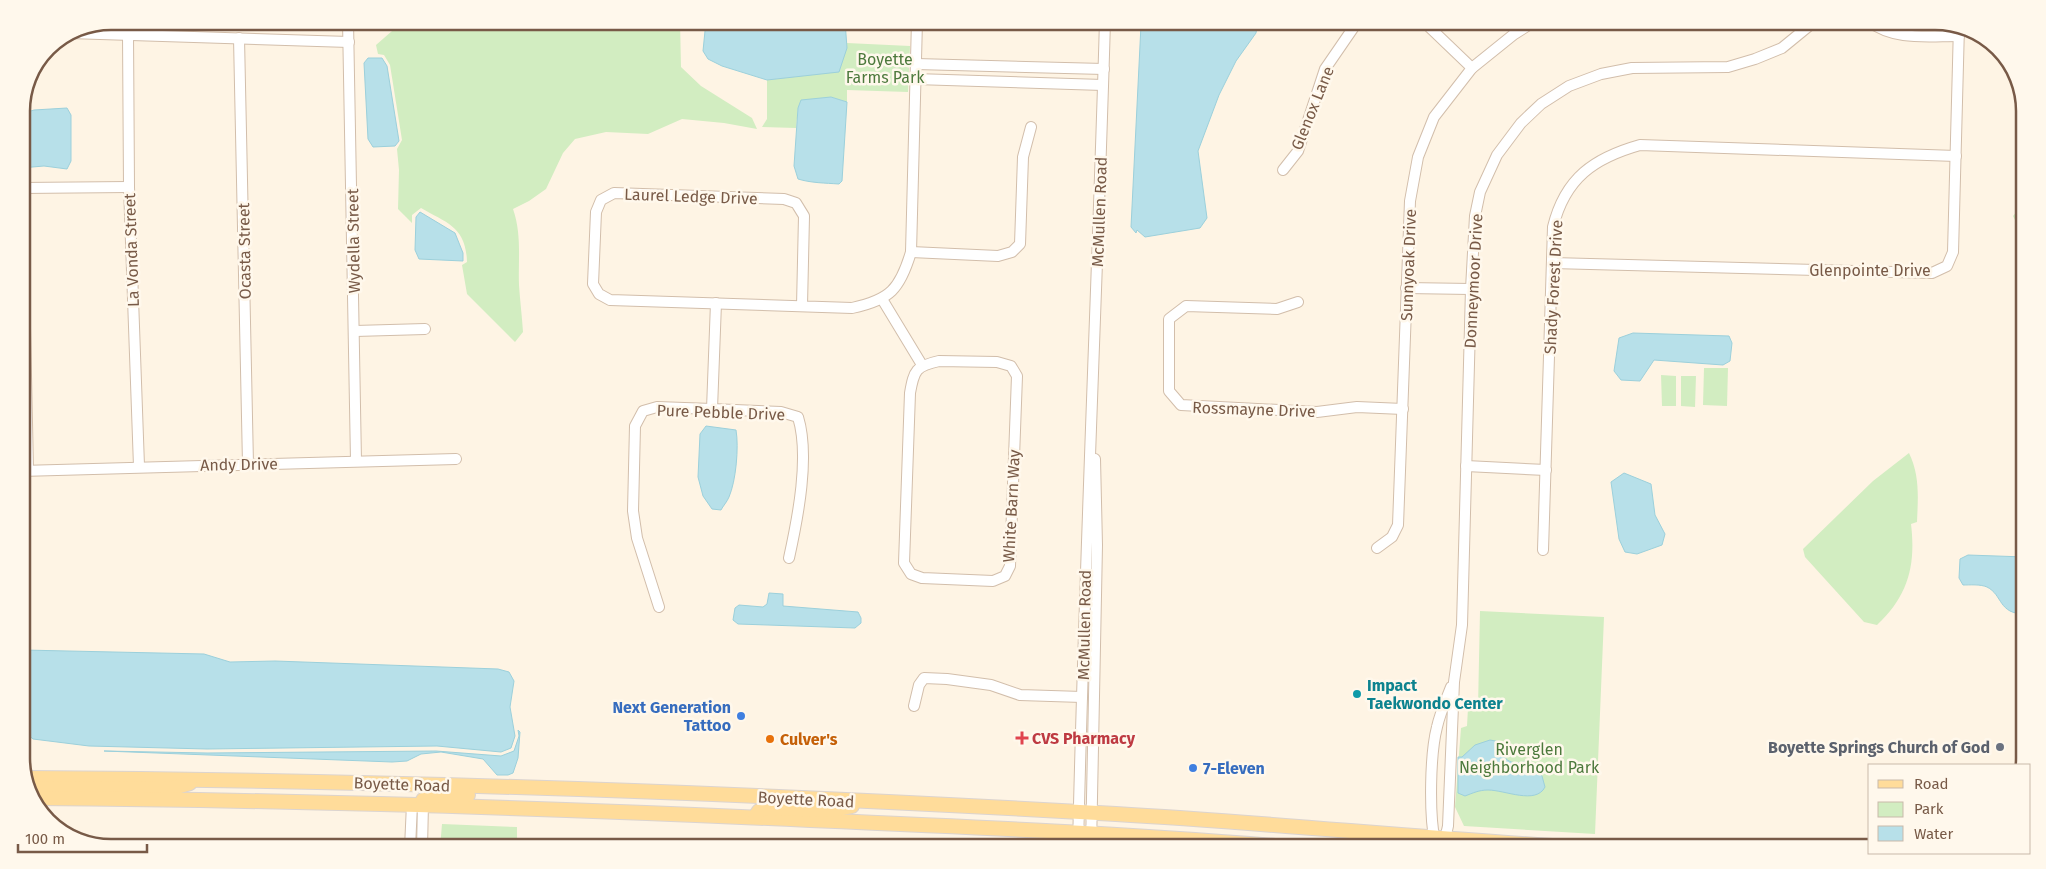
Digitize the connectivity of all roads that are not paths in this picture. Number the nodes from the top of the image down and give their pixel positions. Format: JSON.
{"nodes":[{"id":1,"x":348,"y":30,"type":"edge"},
{"id":2,"x":917,"y":30,"type":"edge"},
{"id":3,"x":1105,"y":30,"type":"edge"},
{"id":4,"x":1352,"y":30,"type":"edge"},
{"id":5,"x":1432,"y":30,"type":"edge"},
{"id":6,"x":1521,"y":30,"type":"edge"},
{"id":7,"x":1804,"y":30,"type":"edge"},
{"id":8,"x":1883,"y":30,"type":"edge"},
{"id":9,"x":1948,"y":32,"type":"edge"},
{"id":10,"x":90,"y":33,"type":"edge"},
{"id":11,"x":128,"y":34,"type":"junction"},
{"id":12,"x":1959,"y":34,"type":"edge"},
{"id":13,"x":239,"y":38,"type":"junction"},
{"id":14,"x":349,"y":42,"type":"junction"},
{"id":15,"x":916,"y":64,"type":"junction"},
{"id":16,"x":1472,"y":68,"type":"junction"},
{"id":17,"x":1104,"y":69,"type":"junction"},
{"id":18,"x":915,"y":79,"type":"junction"},
{"id":19,"x":1104,"y":85,"type":"junction"},
{"id":20,"x":1031,"y":126,"type":"dead end"},
{"id":21,"x":1956,"y":156,"type":"junction"},
{"id":22,"x":1283,"y":170,"type":"dead end"},
{"id":23,"x":129,"y":186,"type":"junction"},
{"id":24,"x":30,"y":188,"type":"edge"},
{"id":25,"x":911,"y":252,"type":"junction"},
{"id":26,"x":1552,"y":263,"type":"junction"},
{"id":27,"x":1406,"y":288,"type":"junction"},
{"id":28,"x":1471,"y":289,"type":"junction"},
{"id":29,"x":882,"y":300,"type":"junction"},
{"id":30,"x":1298,"y":302,"type":"dead end"},
{"id":31,"x":716,"y":303,"type":"junction"},
{"id":32,"x":802,"y":306,"type":"junction"},
{"id":33,"x":424,"y":329,"type":"dead end"},
{"id":34,"x":355,"y":331,"type":"junction"},
{"id":35,"x":922,"y":365,"type":"junction"},
{"id":36,"x":712,"y":409,"type":"junction"},
{"id":37,"x":1402,"y":409,"type":"junction"},
{"id":38,"x":456,"y":459,"type":"dead end"},
{"id":39,"x":356,"y":461,"type":"junction"},
{"id":40,"x":248,"y":464,"type":"junction"},
{"id":41,"x":139,"y":466,"type":"junction"},
{"id":42,"x":1466,"y":466,"type":"junction"},
{"id":43,"x":30,"y":470,"type":"edge"},
{"id":44,"x":1546,"y":470,"type":"junction"},
{"id":45,"x":1092,"y":497,"type":"junction"},
{"id":46,"x":1377,"y":548,"type":"dead end"},
{"id":47,"x":1543,"y":550,"type":"dead end"},
{"id":48,"x":789,"y":558,"type":"dead end"},
{"id":49,"x":659,"y":607,"type":"dead end"},
{"id":50,"x":1454,"y":682,"type":"junction"},
{"id":51,"x":1082,"y":697,"type":"junction"},
{"id":52,"x":914,"y":706,"type":"dead end"},
{"id":53,"x":33,"y":778,"type":"edge"},
{"id":54,"x":197,"y":779,"type":"junction"},
{"id":55,"x":36,"y":788,"type":"edge"},
{"id":56,"x":537,"y":788,"type":"junction"},
{"id":57,"x":727,"y":795,"type":"junction"},
{"id":58,"x":41,"y":798,"type":"edge"},
{"id":59,"x":864,"y":802,"type":"junction"},
{"id":60,"x":417,"y":804,"type":"junction"},
{"id":61,"x":1085,"y":812,"type":"junction"},
{"id":62,"x":755,"y":817,"type":"junction"},
{"id":63,"x":1084,"y":832,"type":"junction"},
{"id":64,"x":411,"y":839,"type":"edge"},
{"id":65,"x":421,"y":839,"type":"edge"},
{"id":66,"x":1081,"y":839,"type":"edge"},
{"id":67,"x":1087,"y":839,"type":"edge"},
{"id":68,"x":1178,"y":839,"type":"edge"},
{"id":69,"x":1394,"y":839,"type":"edge"},
{"id":70,"x":1438,"y":839,"type":"edge"},
{"id":71,"x":1442,"y":839,"type":"edge"}],
"edges":[{"from":1,"to":14,"type":"street","name":"Wydella Street"},
{"from":2,"to":15,"type":"street"},
{"from":3,"to":17,"type":"street","name":"McMullen Road"},
{"from":4,"to":22,"type":"street","name":"Glenox Lane"},
{"from":5,"to":16,"type":"street"},
{"from":6,"to":16,"type":"street","name":"Sunnyoak Drive"},
{"from":7,"to":28,"type":"street","name":"Donneymoor Drive"},
{"from":8,"to":9,"type":"street"},
{"from":10,"to":11,"type":"street"},
{"from":11,"to":13,"type":"street"},
{"from":11,"to":23,"type":"street","name":"La Vonda Street"},
{"from":12,"to":21,"type":"street","name":"Glenpointe Drive"},
{"from":13,"to":14,"type":"street"},
{"from":13,"to":40,"type":"street","name":"Ocasta Street"},
{"from":14,"to":34,"type":"street","name":"Wydella Street"},
{"from":15,"to":17,"type":"street"},
{"from":15,"to":18,"type":"street"},
{"from":16,"to":27,"type":"street","name":"Sunnyoak Drive"},
{"from":17,"to":19,"type":"street","name":"McMullen Road"},
{"from":18,"to":19,"type":"street"},
{"from":18,"to":25,"type":"street"},
{"from":19,"to":45,"type":"street","name":"McMullen Road"},
{"from":20,"to":25,"type":"street"},
{"from":21,"to":26,"type":"street","name":"Shady Forest Drive"},
{"from":21,"to":26,"type":"street","name":"Glenpointe Drive"},
{"from":23,"to":24,"type":"street"},
{"from":23,"to":41,"type":"street","name":"La Vonda Street"},
{"from":25,"to":29,"type":"street"},
{"from":26,"to":44,"type":"street","name":"Shady Forest Drive"},
{"from":27,"to":28,"type":"street"},
{"from":27,"to":37,"type":"street","name":"Sunnyoak Drive"},
{"from":28,"to":42,"type":"street","name":"Donneymoor Drive"},
{"from":29,"to":32,"type":"street","name":"Laurel Ledge Drive"},
{"from":29,"to":35,"type":"street"},
{"from":30,"to":37,"type":"street","name":"Rossmayne Drive"},
{"from":31,"to":32,"type":"street","name":"Laurel Ledge Drive"},
{"from":31,"to":32,"type":"street","name":"Laurel Ledge Drive"},
{"from":31,"to":36,"type":"street"},
{"from":33,"to":34,"type":"street"},
{"from":34,"to":39,"type":"street","name":"Wydella Street"},
{"from":35,"to":35,"type":"street","name":"White Barn Way"},
{"from":36,"to":48,"type":"street","name":"Pure Pebble Drive"},
{"from":36,"to":49,"type":"street","name":"Pure Pebble Drive"},
{"from":37,"to":46,"type":"street","name":"Sunnyoak Drive"},
{"from":38,"to":39,"type":"street","name":"Andy Drive"},
{"from":39,"to":40,"type":"street","name":"Andy Drive"},
{"from":40,"to":41,"type":"street","name":"Andy Drive"},
{"from":41,"to":43,"type":"street","name":"Andy Drive"},
{"from":42,"to":44,"type":"street"},
{"from":42,"to":50,"type":"street","name":"Donneymoor Drive"},
{"from":44,"to":47,"type":"street","name":"Shady Forest Drive"},
{"from":45,"to":51,"type":"street","name":"McMullen Road"},
{"from":45,"to":61,"type":"street","name":"McMullen Road"},
{"from":50,"to":70,"type":"street","name":"Donneymoor Drive"},
{"from":50,"to":71,"type":"street","name":"Donneymoor Drive"},
{"from":51,"to":52,"type":"street"},
{"from":51,"to":61,"type":"street","name":"McMullen Road"},
{"from":53,"to":54,"type":"main road","name":"Boyette Road"},
{"from":54,"to":55,"type":"main road"},
{"from":54,"to":56,"type":"main road","name":"Boyette Road"},
{"from":56,"to":57,"type":"main road","name":"Boyette Road"},
{"from":56,"to":60,"type":"main road"},
{"from":57,"to":59,"type":"main road","name":"Boyette Road"},
{"from":57,"to":62,"type":"main road"},
{"from":58,"to":60,"type":"main road","name":"Boyette Road"},
{"from":59,"to":61,"type":"main road","name":"Boyette Road"},
{"from":59,"to":62,"type":"main road"},
{"from":60,"to":62,"type":"main road","name":"Boyette Road"},
{"from":60,"to":64,"type":"street"},
{"from":60,"to":65,"type":"street"},
{"from":61,"to":63,"type":"street","name":"McMullen Road"},
{"from":61,"to":69,"type":"main road","name":"Boyette Road"},
{"from":62,"to":63,"type":"main road","name":"Boyette Road"},
{"from":63,"to":66,"type":"street","name":"McMullen Road"},
{"from":63,"to":67,"type":"street","name":"McMullen Road"},
{"from":63,"to":68,"type":"main road","name":"Boyette Road"}]}
